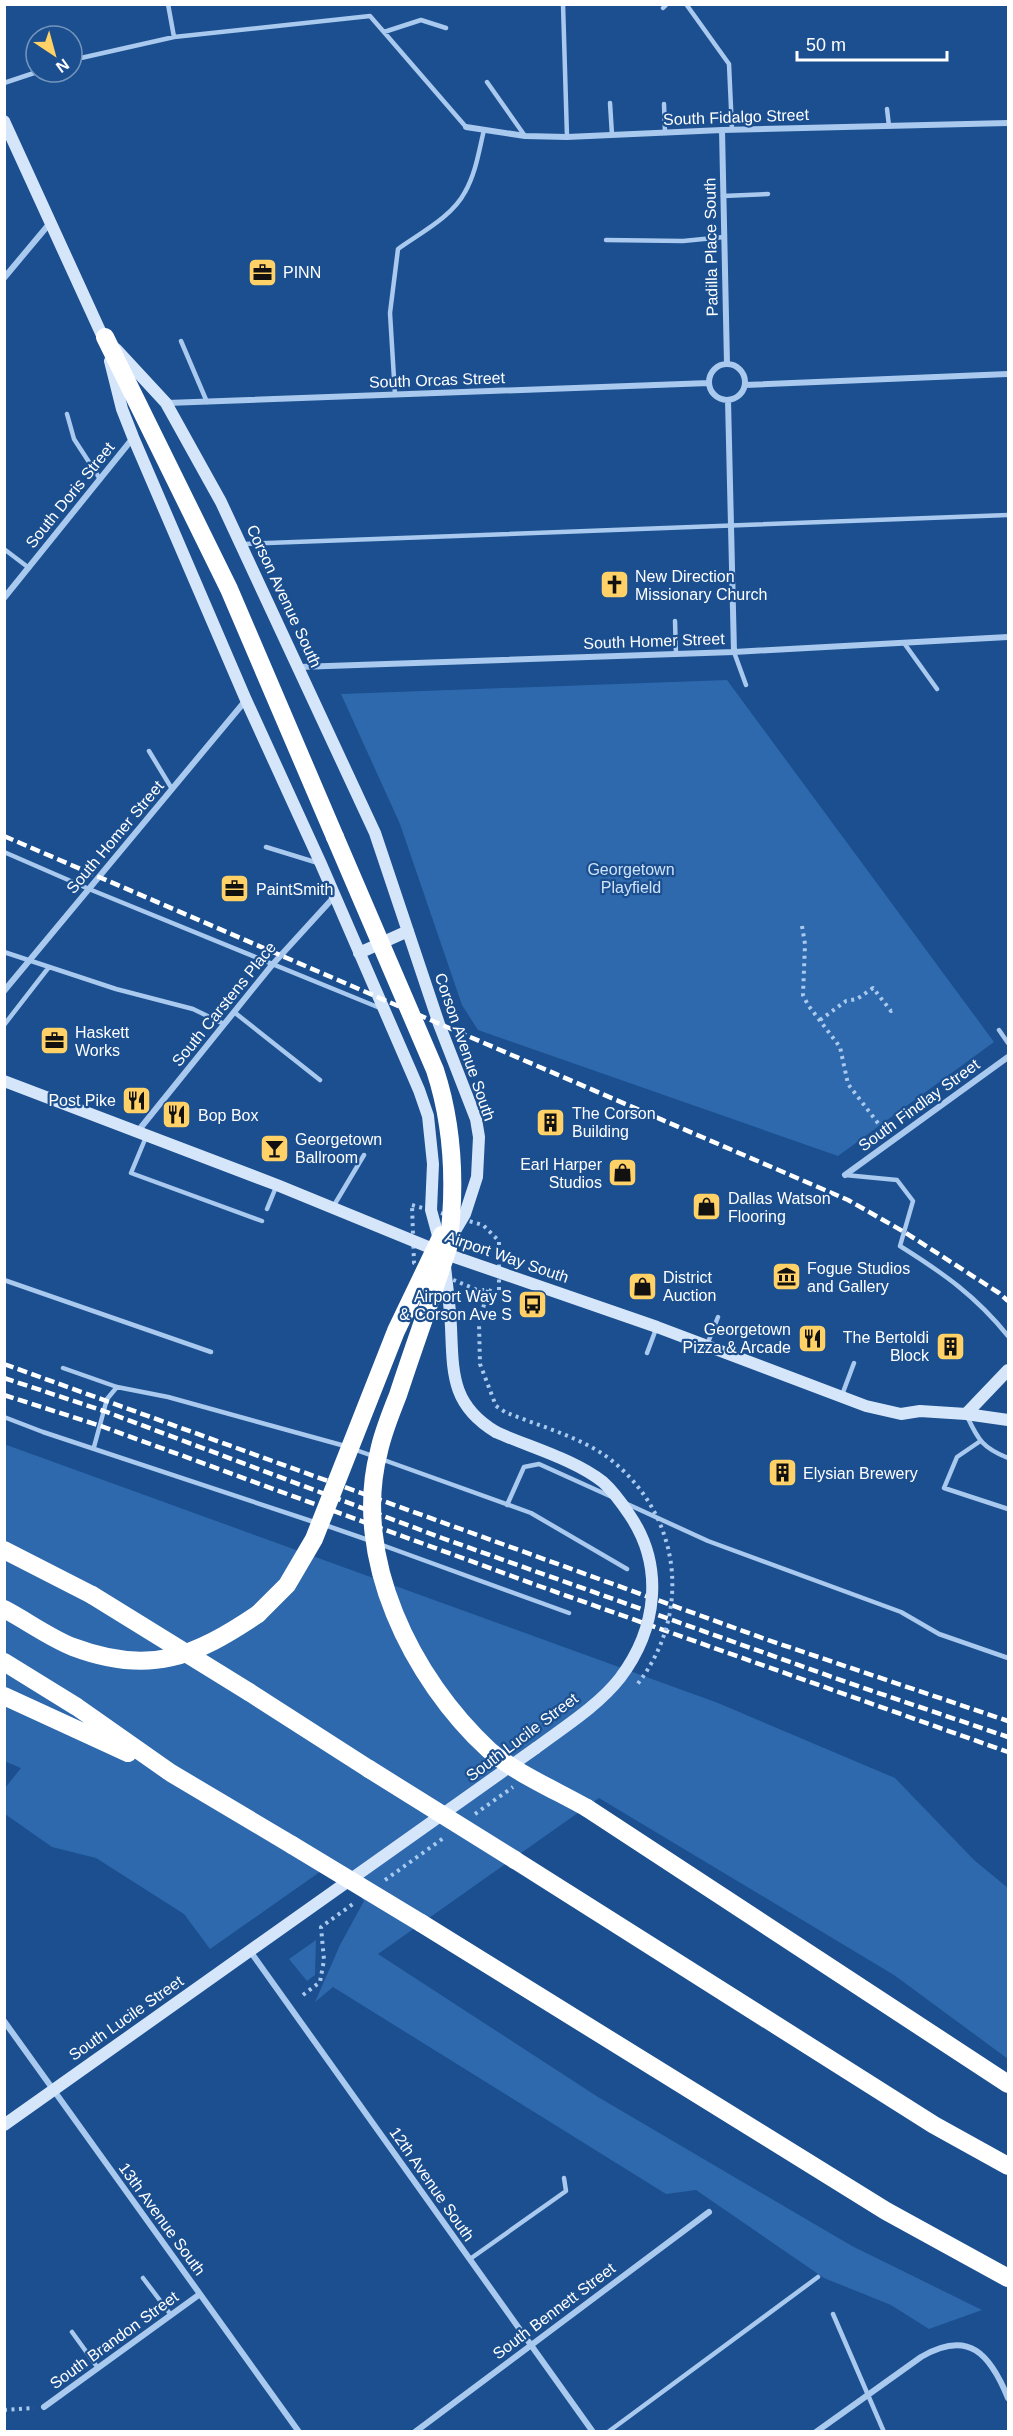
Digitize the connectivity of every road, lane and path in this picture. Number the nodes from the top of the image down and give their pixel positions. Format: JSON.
{"nodes":[{"id":1,"x":168,"y":4,"type":"edge"},
{"id":2,"x":563,"y":4,"type":"edge"},
{"id":3,"x":686,"y":4,"type":"edge"},
{"id":4,"x":446,"y":28,"type":"dead end"},
{"id":5,"x":384,"y":32,"type":"junction"},
{"id":6,"x":174,"y":37,"type":"junction"},
{"id":7,"x":84,"y":57,"type":"edge"},
{"id":8,"x":24,"y":76,"type":"edge"},
{"id":9,"x":487,"y":82,"type":"dead end"},
{"id":10,"x":4,"y":83,"type":"edge"},
{"id":11,"x":610,"y":103,"type":"dead end"},
{"id":12,"x":664,"y":104,"type":"dead end"},
{"id":13,"x":887,"y":110,"type":"dead end"},
{"id":14,"x":4,"y":122,"type":"edge"},
{"id":15,"x":1008,"y":123,"type":"edge"},
{"id":16,"x":466,"y":126,"type":"joint"},
{"id":17,"x":889,"y":126,"type":"junction"},
{"id":18,"x":484,"y":130,"type":"junction"},
{"id":19,"x":722,"y":130,"type":"junction"},
{"id":20,"x":732,"y":130,"type":"junction"},
{"id":21,"x":665,"y":133,"type":"junction"},
{"id":22,"x":612,"y":135,"type":"junction"},
{"id":23,"x":525,"y":136,"type":"junction"},
{"id":24,"x":567,"y":137,"type":"junction"},
{"id":25,"x":768,"y":194,"type":"dead end"},
{"id":26,"x":723,"y":196,"type":"junction"},
{"id":27,"x":50,"y":223,"type":"junction"},
{"id":28,"x":724,"y":237,"type":"junction"},
{"id":29,"x":606,"y":240,"type":"dead end"},
{"id":30,"x":4,"y":278,"type":"edge"},
{"id":31,"x":105,"y":337,"type":"junction"},
{"id":32,"x":181,"y":341,"type":"dead end"},
{"id":33,"x":727,"y":364,"type":"junction"},
{"id":34,"x":1008,"y":374,"type":"edge"},
{"id":35,"x":709,"y":383,"type":"junction"},
{"id":36,"x":745,"y":385,"type":"junction"},
{"id":37,"x":395,"y":395,"type":"junction"},
{"id":38,"x":728,"y":400,"type":"junction"},
{"id":39,"x":207,"y":402,"type":"junction"},
{"id":40,"x":166,"y":403,"type":"junction"},
{"id":41,"x":67,"y":414,"type":"dead end"},
{"id":42,"x":133,"y":437,"type":"junction"},
{"id":43,"x":100,"y":479,"type":"junction"},
{"id":44,"x":1008,"y":514,"type":"edge"},
{"id":45,"x":731,"y":526,"type":"junction"},
{"id":46,"x":241,"y":544,"type":"junction"},
{"id":47,"x":4,"y":549,"type":"edge"},
{"id":48,"x":29,"y":568,"type":"junction"},
{"id":49,"x":4,"y":598,"type":"edge"},
{"id":50,"x":675,"y":621,"type":"dead end"},
{"id":51,"x":1008,"y":637,"type":"edge"},
{"id":52,"x":904,"y":643,"type":"junction"},
{"id":53,"x":734,"y":652,"type":"junction"},
{"id":54,"x":676,"y":654,"type":"junction"},
{"id":55,"x":299,"y":667,"type":"junction"},
{"id":56,"x":746,"y":685,"type":"dead end"},
{"id":57,"x":937,"y":689,"type":"dead end"},
{"id":58,"x":246,"y":700,"type":"junction"},
{"id":59,"x":149,"y":751,"type":"dead end"},
{"id":60,"x":172,"y":789,"type":"junction"},
{"id":61,"x":266,"y":847,"type":"dead end"},
{"id":62,"x":4,"y":852,"type":"edge"},
{"id":63,"x":321,"y":864,"type":"junction"},
{"id":64,"x":89,"y":889,"type":"junction"},
{"id":65,"x":335,"y":896,"type":"junction"},
{"id":66,"x":802,"y":926,"type":"dead end"},
{"id":67,"x":408,"y":931,"type":"junction"},
{"id":68,"x":4,"y":952,"type":"edge"},
{"id":69,"x":359,"y":953,"type":"junction"},
{"id":70,"x":30,"y":961,"type":"junction"},
{"id":71,"x":272,"y":965,"type":"junction"},
{"id":72,"x":49,"y":967,"type":"junction"},
{"id":73,"x":4,"y":991,"type":"edge"},
{"id":74,"x":894,"y":1009,"type":"dead end"},
{"id":75,"x":385,"y":1010,"type":"junction"},
{"id":76,"x":234,"y":1012,"type":"junction"},
{"id":77,"x":820,"y":1020,"type":"junction"},
{"id":78,"x":224,"y":1024,"type":"junction"},
{"id":79,"x":4,"y":1025,"type":"edge"},
{"id":80,"x":999,"y":1030,"type":"dead end"},
{"id":81,"x":1008,"y":1043,"type":"edge"},
{"id":82,"x":1008,"y":1057,"type":"edge"},
{"id":83,"x":320,"y":1080,"type":"dead end"},
{"id":84,"x":4,"y":1081,"type":"edge"},
{"id":85,"x":142,"y":1132,"type":"junction"},
{"id":86,"x":892,"y":1142,"type":"junction"},
{"id":87,"x":364,"y":1155,"type":"dead end"},
{"id":88,"x":845,"y":1175,"type":"joint"},
{"id":89,"x":277,"y":1185,"type":"junction"},
{"id":90,"x":333,"y":1207,"type":"junction"},
{"id":91,"x":267,"y":1209,"type":"dead end"},
{"id":92,"x":453,"y":1214,"type":"junction"},
{"id":93,"x":262,"y":1221,"type":"dead end"},
{"id":94,"x":483,"y":1225,"type":"dead end"},
{"id":95,"x":499,"y":1241,"type":"dead end"},
{"id":96,"x":443,"y":1253,"type":"junction"},
{"id":97,"x":4,"y":1280,"type":"edge"},
{"id":98,"x":477,"y":1290,"type":"dead end"},
{"id":99,"x":488,"y":1290,"type":"junction"},
{"id":100,"x":499,"y":1290,"type":"dead end"},
{"id":101,"x":718,"y":1317,"type":"dead end"},
{"id":102,"x":657,"y":1327,"type":"junction"},
{"id":103,"x":1008,"y":1336,"type":"edge"},
{"id":104,"x":707,"y":1346,"type":"junction"},
{"id":105,"x":211,"y":1352,"type":"dead end"},
{"id":106,"x":647,"y":1353,"type":"dead end"},
{"id":107,"x":854,"y":1364,"type":"dead end"},
{"id":108,"x":63,"y":1368,"type":"dead end"},
{"id":109,"x":1008,"y":1370,"type":"edge"},
{"id":110,"x":117,"y":1387,"type":"junction"},
{"id":111,"x":842,"y":1397,"type":"junction"},
{"id":112,"x":966,"y":1414,"type":"junction"},
{"id":113,"x":4,"y":1417,"type":"edge"},
{"id":114,"x":1008,"y":1420,"type":"edge"},
{"id":115,"x":979,"y":1442,"type":"junction"},
{"id":116,"x":94,"y":1447,"type":"junction"},
{"id":117,"x":1008,"y":1458,"type":"edge"},
{"id":118,"x":507,"y":1505,"type":"junction"},
{"id":119,"x":1008,"y":1509,"type":"edge"},
{"id":120,"x":4,"y":1550,"type":"edge"},
{"id":121,"x":627,"y":1569,"type":"dead end"},
{"id":122,"x":4,"y":1609,"type":"edge"},
{"id":123,"x":569,"y":1613,"type":"dead end"},
{"id":124,"x":1008,"y":1658,"type":"edge"},
{"id":125,"x":4,"y":1662,"type":"edge"},
{"id":126,"x":630,"y":1694,"type":"dead end"},
{"id":127,"x":4,"y":1696,"type":"edge"},
{"id":128,"x":171,"y":1773,"type":"junction"},
{"id":129,"x":517,"y":1784,"type":"dead end"},
{"id":130,"x":470,"y":1818,"type":"dead end"},
{"id":131,"x":452,"y":1832,"type":"dead end"},
{"id":132,"x":377,"y":1886,"type":"dead end"},
{"id":133,"x":358,"y":1900,"type":"dead end"},
{"id":134,"x":250,"y":1951,"type":"junction"},
{"id":135,"x":303,"y":1995,"type":"dead end"},
{"id":136,"x":4,"y":2021,"type":"edge"},
{"id":137,"x":1008,"y":2084,"type":"edge"},
{"id":138,"x":53,"y":2090,"type":"junction"},
{"id":139,"x":4,"y":2125,"type":"edge"},
{"id":140,"x":1008,"y":2166,"type":"edge"},
{"id":141,"x":564,"y":2178,"type":"dead end"},
{"id":142,"x":709,"y":2212,"type":"dead end"},
{"id":143,"x":470,"y":2259,"type":"junction"},
{"id":144,"x":818,"y":2277,"type":"dead end"},
{"id":145,"x":143,"y":2278,"type":"dead end"},
{"id":146,"x":1008,"y":2278,"type":"edge"},
{"id":147,"x":200,"y":2294,"type":"junction"},
{"id":148,"x":833,"y":2314,"type":"dead end"},
{"id":149,"x":171,"y":2315,"type":"junction"},
{"id":150,"x":72,"y":2332,"type":"dead end"},
{"id":151,"x":531,"y":2345,"type":"junction"},
{"id":152,"x":98,"y":2368,"type":"junction"},
{"id":153,"x":867,"y":2394,"type":"junction"},
{"id":154,"x":1008,"y":2398,"type":"edge"},
{"id":155,"x":44,"y":2408,"type":"joint"},
{"id":156,"x":4,"y":2410,"type":"edge"},
{"id":157,"x":299,"y":2432,"type":"edge"},
{"id":158,"x":415,"y":2432,"type":"edge"},
{"id":159,"x":593,"y":2432,"type":"edge"},
{"id":160,"x":608,"y":2432,"type":"edge"},
{"id":161,"x":816,"y":2432,"type":"edge"},
{"id":162,"x":884,"y":2432,"type":"edge"}],
"edges":[{"from":1,"to":6,"type":"lane"},
{"from":2,"to":24,"type":"lane"},
{"from":3,"to":20,"type":"lane"},
{"from":4,"to":5,"type":"lane"},
{"from":5,"to":6,"type":"lane"},
{"from":5,"to":16,"type":"lane"},
{"from":6,"to":7,"type":"lane"},
{"from":8,"to":10,"type":"lane"},
{"from":9,"to":23,"type":"lane"},
{"from":11,"to":22,"type":"lane"},
{"from":12,"to":21,"type":"lane"},
{"from":13,"to":17,"type":"lane"},
{"from":14,"to":27,"type":"main road","name":"Corson Avenue South"},
{"from":15,"to":17,"type":"street","name":"South Fidalgo Street"},
{"from":16,"to":18,"type":"street","name":"South Fidalgo Street"},
{"from":17,"to":20,"type":"street","name":"South Fidalgo Street"},
{"from":18,"to":23,"type":"street","name":"South Fidalgo Street"},
{"from":18,"to":37,"type":"lane"},
{"from":19,"to":20,"type":"street","name":"South Fidalgo Street"},
{"from":19,"to":21,"type":"street","name":"South Fidalgo Street"},
{"from":19,"to":26,"type":"street","name":"Padilla Place South"},
{"from":21,"to":22,"type":"street","name":"South Fidalgo Street"},
{"from":22,"to":24,"type":"street","name":"South Fidalgo Street"},
{"from":23,"to":24,"type":"street","name":"South Fidalgo Street"},
{"from":25,"to":26,"type":"lane"},
{"from":26,"to":28,"type":"street","name":"Padilla Place South"},
{"from":27,"to":30,"type":"street"},
{"from":27,"to":31,"type":"main road","name":"Corson Avenue South"},
{"from":28,"to":29,"type":"lane"},
{"from":28,"to":33,"type":"street","name":"Padilla Place South"},
{"from":31,"to":40,"type":"main road","name":"Corson Avenue South"},
{"from":31,"to":42,"type":"main road","name":"Corson Avenue South"},
{"from":31,"to":92,"type":"highway","bridge":true},
{"from":32,"to":39,"type":"lane"},
{"from":33,"to":35,"type":"street"},
{"from":33,"to":36,"type":"street"},
{"from":34,"to":36,"type":"street"},
{"from":35,"to":37,"type":"street","name":"South Orcas Street"},
{"from":35,"to":38,"type":"street"},
{"from":36,"to":38,"type":"street"},
{"from":37,"to":39,"type":"street","name":"South Orcas Street"},
{"from":38,"to":45,"type":"street"},
{"from":39,"to":40,"type":"street","name":"South Orcas Street"},
{"from":40,"to":46,"type":"main road","name":"Corson Avenue South"},
{"from":41,"to":43,"type":"lane"},
{"from":42,"to":43,"type":"street","name":"South Doris Street"},
{"from":42,"to":58,"type":"main road","name":"Corson Avenue South"},
{"from":43,"to":48,"type":"street","name":"South Doris Street"},
{"from":44,"to":45,"type":"lane"},
{"from":45,"to":46,"type":"lane"},
{"from":45,"to":53,"type":"street"},
{"from":46,"to":55,"type":"main road","name":"Corson Avenue South"},
{"from":47,"to":48,"type":"lane"},
{"from":48,"to":49,"type":"street","name":"South Doris Street"},
{"from":50,"to":54,"type":"lane"},
{"from":51,"to":52,"type":"street","name":"South Homer Street"},
{"from":52,"to":53,"type":"street","name":"South Homer Street"},
{"from":52,"to":57,"type":"lane"},
{"from":53,"to":54,"type":"street","name":"South Homer Street"},
{"from":53,"to":56,"type":"lane"},
{"from":54,"to":55,"type":"street","name":"South Homer Street"},
{"from":55,"to":67,"type":"main road","name":"Corson Avenue South"},
{"from":58,"to":60,"type":"street","name":"South Homer Street"},
{"from":58,"to":63,"type":"main road","name":"Corson Avenue South"},
{"from":59,"to":60,"type":"lane"},
{"from":60,"to":64,"type":"street","name":"South Homer Street"},
{"from":61,"to":63,"type":"lane"},
{"from":62,"to":64,"type":"lane"},
{"from":63,"to":65,"type":"main road","name":"Corson Avenue South"},
{"from":64,"to":70,"type":"street","name":"South Homer Street"},
{"from":64,"to":71,"type":"lane"},
{"from":65,"to":69,"type":"main road","name":"Corson Avenue South"},
{"from":65,"to":71,"type":"street","name":"South Carstens Place"},
{"from":66,"to":77,"type":"path"},
{"from":67,"to":69,"type":"main road"},
{"from":67,"to":96,"type":"main road","name":"Corson Avenue South"},
{"from":68,"to":70,"type":"lane"},
{"from":69,"to":75,"type":"main road","name":"Corson Avenue South"},
{"from":70,"to":72,"type":"lane"},
{"from":70,"to":73,"type":"street","name":"South Homer Street"},
{"from":71,"to":75,"type":"lane"},
{"from":71,"to":76,"type":"street","name":"South Carstens Place"},
{"from":72,"to":78,"type":"lane"},
{"from":72,"to":79,"type":"lane"},
{"from":74,"to":77,"type":"path"},
{"from":75,"to":96,"type":"main road","name":"Corson Avenue South"},
{"from":76,"to":78,"type":"street","name":"South Carstens Place"},
{"from":76,"to":83,"type":"lane"},
{"from":77,"to":86,"type":"path"},
{"from":78,"to":85,"type":"street","name":"South Carstens Place"},
{"from":80,"to":81,"type":"lane"},
{"from":82,"to":86,"type":"street","name":"South Findlay Street"},
{"from":84,"to":85,"type":"main road","name":"Airport Way South"},
{"from":85,"to":89,"type":"main road","name":"Airport Way South"},
{"from":85,"to":93,"type":"lane"},
{"from":86,"to":88,"type":"street","name":"South Findlay Street"},
{"from":87,"to":90,"type":"lane"},
{"from":88,"to":103,"type":"lane"},
{"from":89,"to":90,"type":"main road","name":"Airport Way South"},
{"from":89,"to":91,"type":"lane"},
{"from":90,"to":96,"type":"main road","name":"Airport Way South"},
{"from":92,"to":122,"type":"highway","bridge":true},
{"from":92,"to":137,"type":"highway","bridge":true},
{"from":94,"to":95,"type":"path"},
{"from":96,"to":102,"type":"main road","name":"Airport Way South"},
{"from":96,"to":134,"type":"main road","name":"South Lucile Street","bridge":true},
{"from":97,"to":105,"type":"lane"},
{"from":98,"to":99,"type":"path"},
{"from":99,"to":100,"type":"path"},
{"from":99,"to":126,"type":"path","bridge":true},
{"from":101,"to":104,"type":"lane"},
{"from":102,"to":104,"type":"main road","name":"Airport Way South"},
{"from":102,"to":106,"type":"lane"},
{"from":104,"to":111,"type":"main road","name":"Airport Way South"},
{"from":107,"to":111,"type":"lane"},
{"from":108,"to":110,"type":"lane"},
{"from":109,"to":112,"type":"main road"},
{"from":110,"to":116,"type":"lane"},
{"from":110,"to":118,"type":"lane"},
{"from":111,"to":112,"type":"main road","name":"Airport Way South"},
{"from":112,"to":114,"type":"main road","name":"Airport Way South"},
{"from":112,"to":115,"type":"lane"},
{"from":113,"to":116,"type":"lane"},
{"from":115,"to":117,"type":"lane"},
{"from":115,"to":119,"type":"lane"},
{"from":116,"to":123,"type":"lane"},
{"from":118,"to":121,"type":"lane"},
{"from":118,"to":124,"type":"lane"},
{"from":120,"to":140,"type":"highway","bridge":true},
{"from":125,"to":128,"type":"highway"},
{"from":127,"to":128,"type":"highway"},
{"from":128,"to":146,"type":"highway","bridge":true},
{"from":129,"to":130,"type":"path"},
{"from":131,"to":132,"type":"path"},
{"from":133,"to":135,"type":"path"},
{"from":134,"to":138,"type":"main road","name":"South Lucile Street"},
{"from":134,"to":143,"type":"street","name":"12th Avenue South"},
{"from":136,"to":138,"type":"street","name":"13th Avenue South"},
{"from":138,"to":139,"type":"main road","name":"South Lucile Street"},
{"from":138,"to":147,"type":"street","name":"13th Avenue South"},
{"from":141,"to":143,"type":"lane"},
{"from":142,"to":151,"type":"street","name":"South Bennett Street"},
{"from":143,"to":151,"type":"street","name":"12th Avenue South"},
{"from":144,"to":160,"type":"lane"},
{"from":145,"to":149,"type":"lane"},
{"from":147,"to":149,"type":"street","name":"South Brandon Street"},
{"from":147,"to":157,"type":"street","name":"13th Avenue South"},
{"from":148,"to":153,"type":"lane"},
{"from":149,"to":152,"type":"street","name":"South Brandon Street"},
{"from":150,"to":152,"type":"lane"},
{"from":151,"to":158,"type":"street","name":"South Bennett Street"},
{"from":151,"to":159,"type":"street","name":"12th Avenue South"},
{"from":152,"to":155,"type":"street","name":"South Brandon Street"},
{"from":153,"to":154,"type":"street"},
{"from":153,"to":161,"type":"street"},
{"from":153,"to":162,"type":"lane"},
{"from":155,"to":156,"type":"path"}]}
